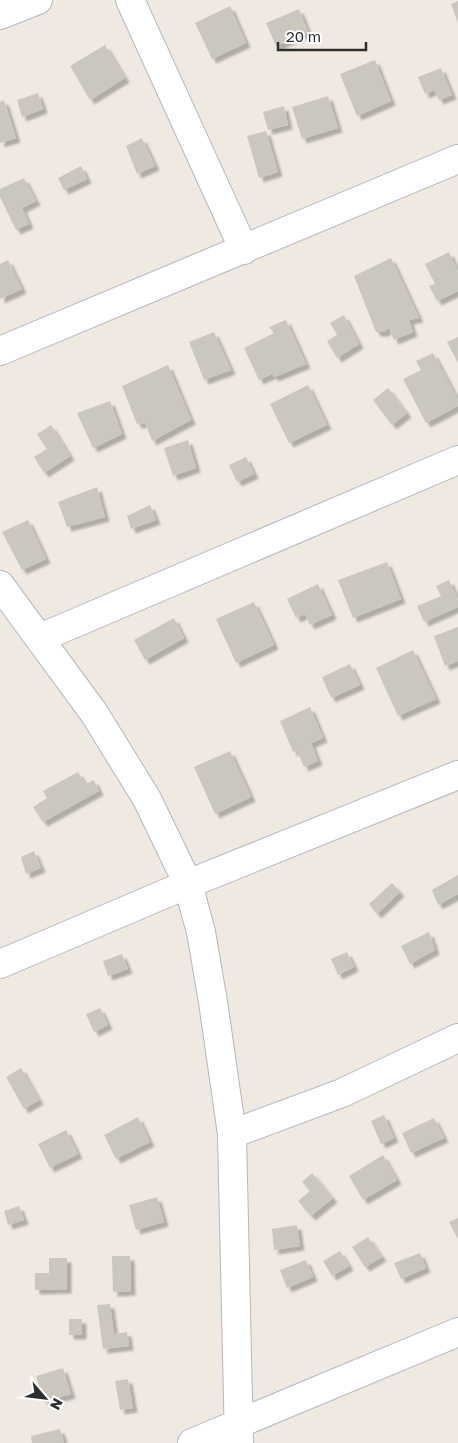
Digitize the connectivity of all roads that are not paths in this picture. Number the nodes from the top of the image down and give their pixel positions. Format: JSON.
{"nodes":[{"id":1,"x":38,"y":0,"type":"edge"},
{"id":2,"x":130,"y":0,"type":"edge"},
{"id":3,"x":0,"y":15,"type":"edge"},
{"id":4,"x":458,"y":159,"type":"edge"},
{"id":5,"x":244,"y":250,"type":"junction"},
{"id":6,"x":0,"y":351,"type":"edge"},
{"id":7,"x":458,"y":461,"type":"edge"},
{"id":8,"x":0,"y":585,"type":"edge"},
{"id":9,"x":40,"y":638,"type":"junction"},
{"id":10,"x":458,"y":775,"type":"edge"},
{"id":11,"x":188,"y":884,"type":"junction"},
{"id":12,"x":0,"y":964,"type":"edge"},
{"id":13,"x":458,"y":1038,"type":"edge"},
{"id":14,"x":232,"y":1134,"type":"junction"},
{"id":15,"x":458,"y":1332,"type":"edge"},
{"id":16,"x":238,"y":1434,"type":"edge"},
{"id":17,"x":192,"y":1443,"type":"edge"}],
"edges":[{"from":1,"to":3,"type":"street"},
{"from":2,"to":5,"type":"street"},
{"from":4,"to":5,"type":"street"},
{"from":5,"to":6,"type":"street"},
{"from":7,"to":9,"type":"street"},
{"from":8,"to":9,"type":"street"},
{"from":9,"to":11,"type":"street"},
{"from":10,"to":11,"type":"street"},
{"from":11,"to":12,"type":"street"},
{"from":11,"to":14,"type":"street"},
{"from":13,"to":14,"type":"street"},
{"from":14,"to":16,"type":"street"},
{"from":15,"to":16,"type":"street"},
{"from":16,"to":17,"type":"street"}]}
